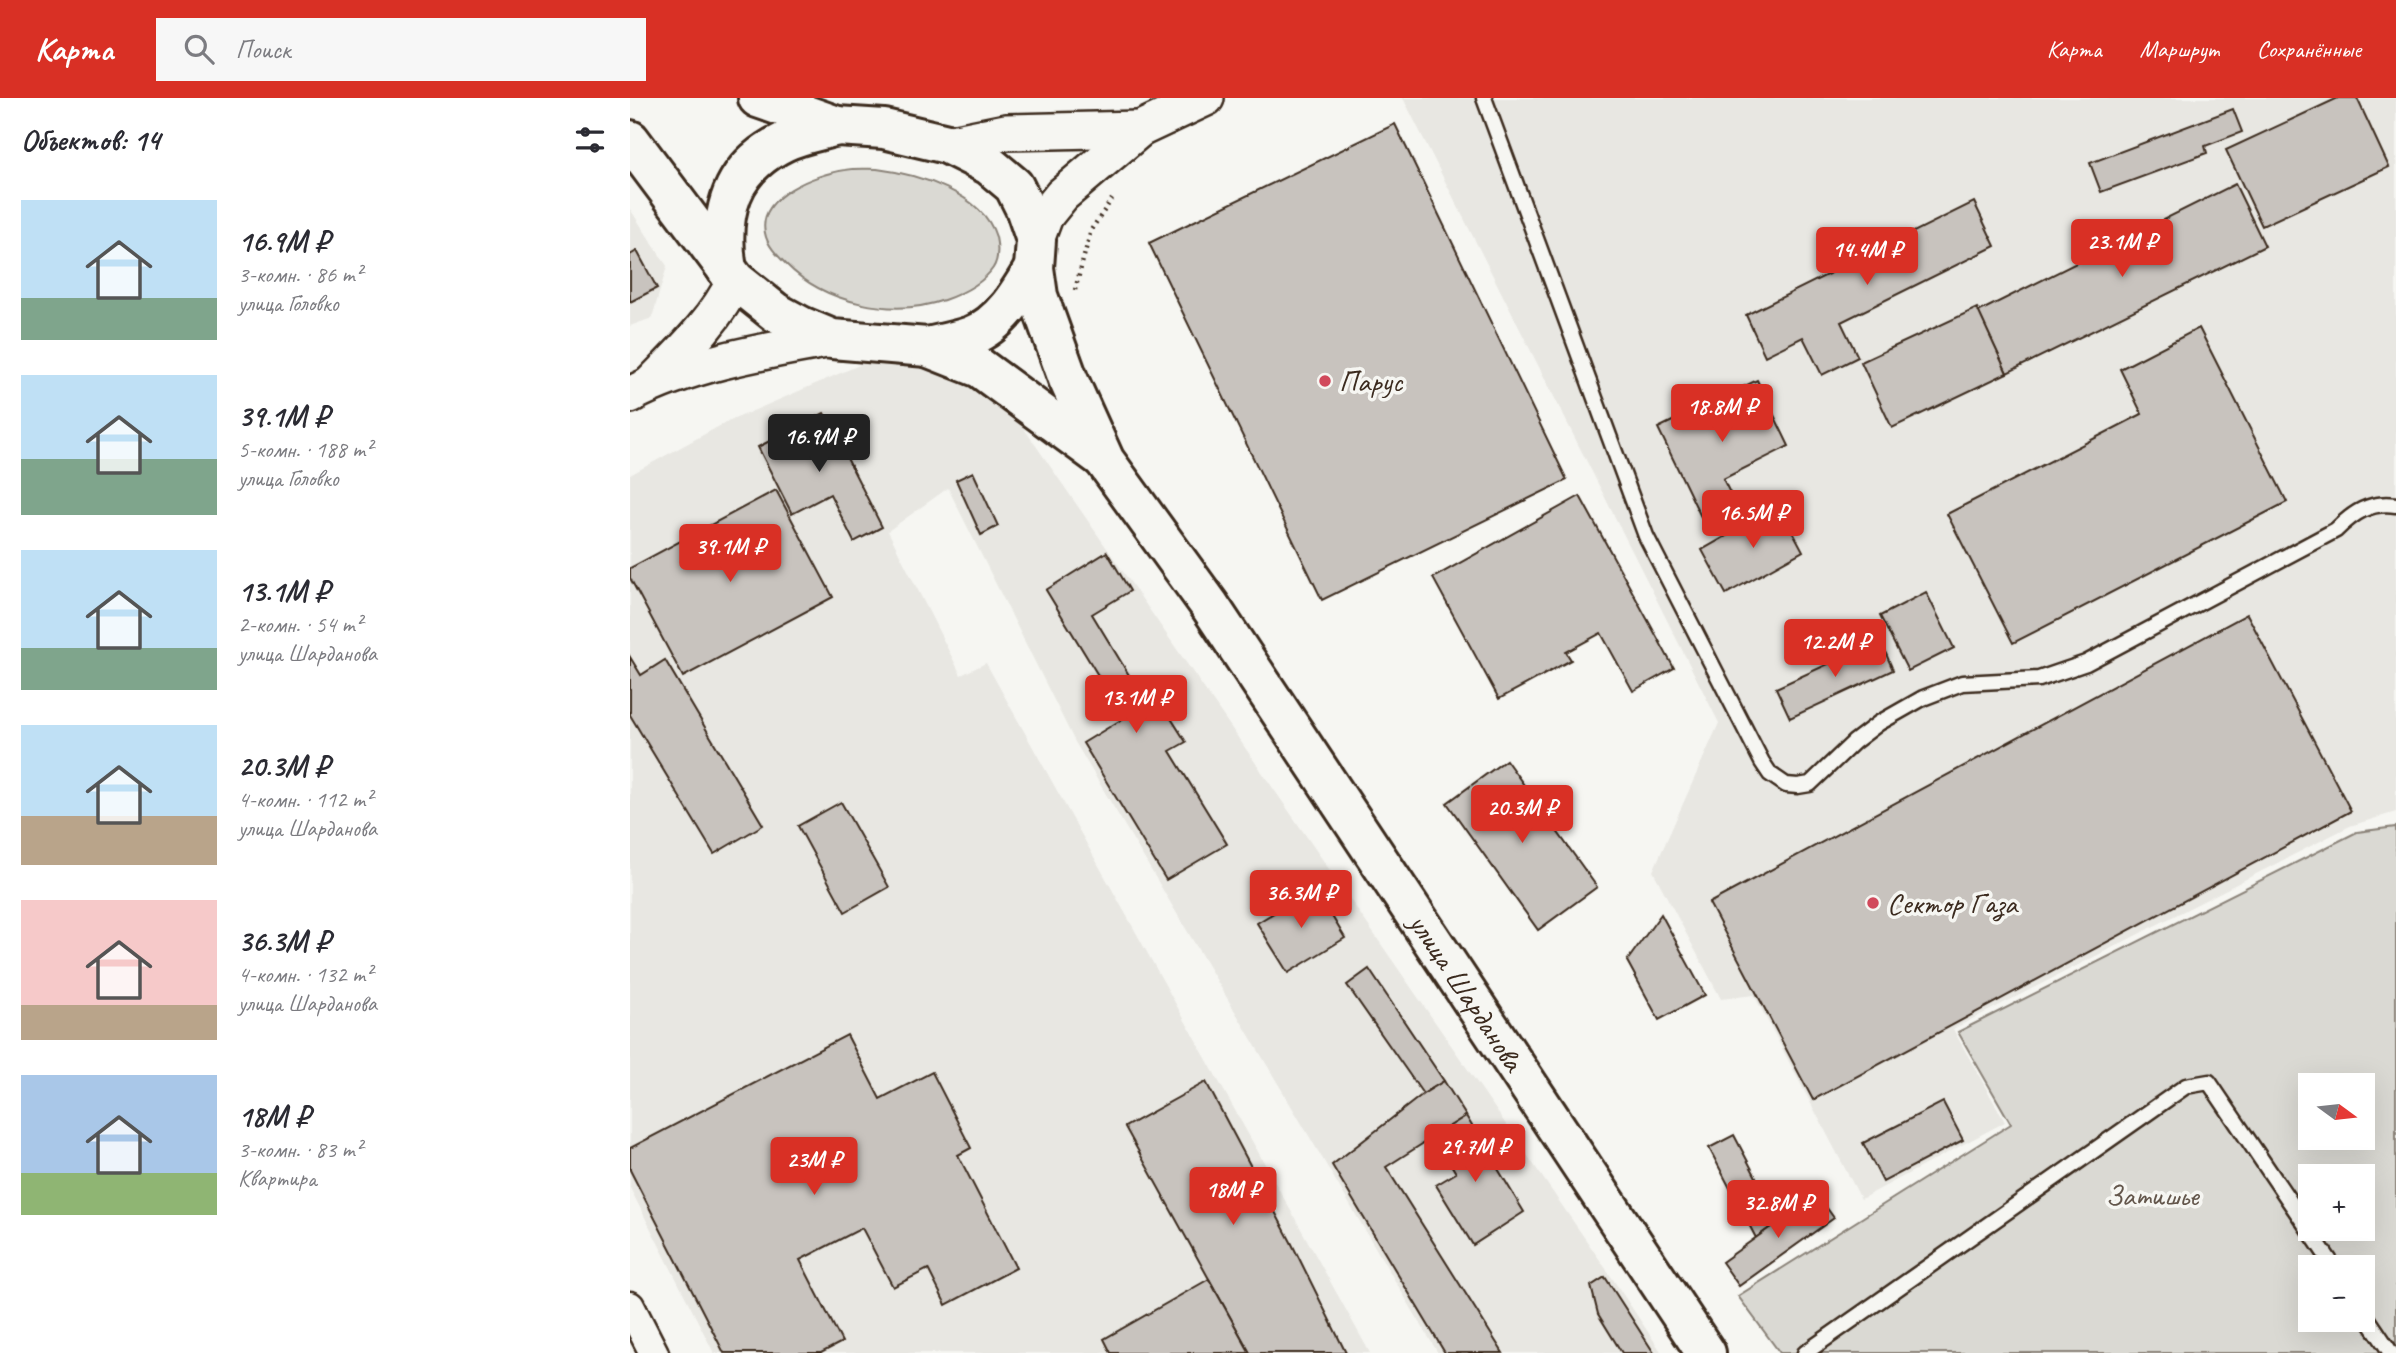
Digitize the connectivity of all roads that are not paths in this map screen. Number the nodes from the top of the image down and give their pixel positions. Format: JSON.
{"nodes":[{"id":1,"x":758,"y":98,"type":"edge"},
{"id":2,"x":1206,"y":98,"type":"edge"},
{"id":3,"x":1484,"y":98,"type":"edge"},
{"id":4,"x":837,"y":127,"type":"junction"},
{"id":5,"x":1140,"y":129,"type":"junction"},
{"id":6,"x":630,"y":140,"type":"edge"},
{"id":7,"x":947,"y":144,"type":"junction"},
{"id":8,"x":1035,"y":254,"type":"junction"},
{"id":9,"x":731,"y":275,"type":"junction"},
{"id":10,"x":832,"y":339,"type":"junction"},
{"id":11,"x":928,"y":347,"type":"junction"},
{"id":12,"x":641,"y":389,"type":"edge"},
{"id":13,"x":1105,"y":461,"type":"junction"},
{"id":14,"x":2396,"y":505,"type":"edge"},
{"id":15,"x":2326,"y":1255,"type":"edge"},
{"id":16,"x":630,"y":1307,"type":"edge"},
{"id":17,"x":2375,"y":1329,"type":"edge"},
{"id":18,"x":654,"y":1353,"type":"edge"},
{"id":19,"x":1706,"y":1353,"type":"edge"},
{"id":20,"x":1805,"y":1353,"type":"edge"},
{"id":21,"x":2391,"y":1353,"type":"edge"}],
"edges":[{"from":1,"to":4,"type":"main road"},
{"from":2,"to":5,"type":"street"},
{"from":3,"to":14,"type":"lane"},
{"from":4,"to":7,"type":"main road"},
{"from":4,"to":9,"type":"main road"},
{"from":5,"to":7,"type":"street"},
{"from":5,"to":8,"type":"street"},
{"from":6,"to":9,"type":"main road"},
{"from":7,"to":8,"type":"main road"},
{"from":8,"to":11,"type":"main road"},
{"from":8,"to":13,"type":"main road"},
{"from":9,"to":10,"type":"main road"},
{"from":9,"to":12,"type":"street"},
{"from":10,"to":11,"type":"main road"},
{"from":10,"to":12,"type":"street"},
{"from":11,"to":13,"type":"main road"},
{"from":13,"to":19,"type":"main road","name":"улица Шарданова"},
{"from":15,"to":20,"type":"lane"},
{"from":16,"to":18,"type":"street"},
{"from":17,"to":21,"type":"lane"}]}
